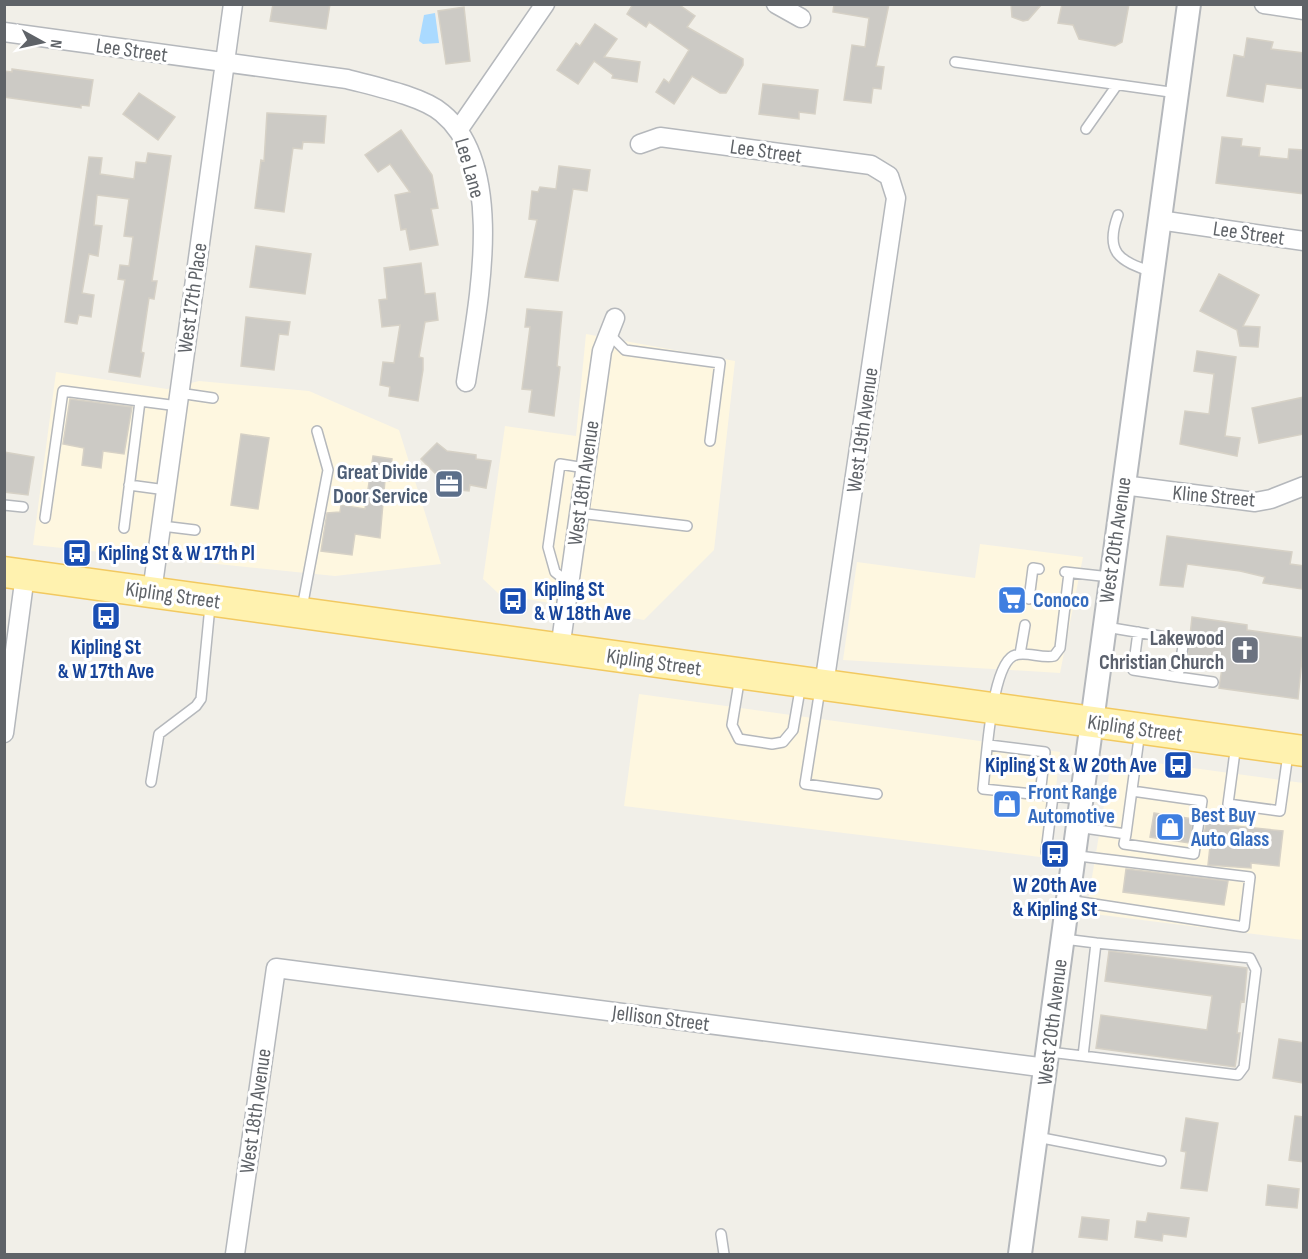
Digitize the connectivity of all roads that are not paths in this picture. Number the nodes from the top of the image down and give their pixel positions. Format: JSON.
{"nodes":[{"id":1,"x":232,"y":4,"type":"edge"},
{"id":2,"x":545,"y":4,"type":"edge"},
{"id":3,"x":776,"y":4,"type":"edge"},
{"id":4,"x":1189,"y":4,"type":"edge"},
{"id":5,"x":1264,"y":4,"type":"edge"},
{"id":6,"x":1304,"y":10,"type":"edge"},
{"id":7,"x":801,"y":18,"type":"dead end"},
{"id":8,"x":4,"y":32,"type":"edge"},
{"id":9,"x":956,"y":62,"type":"dead end"},
{"id":10,"x":224,"y":63,"type":"junction"},
{"id":11,"x":1117,"y":85,"type":"junction"},
{"id":12,"x":1177,"y":93,"type":"junction"},
{"id":13,"x":459,"y":129,"type":"junction"},
{"id":14,"x":1086,"y":129,"type":"dead end"},
{"id":15,"x":640,"y":144,"type":"dead end"},
{"id":16,"x":889,"y":176,"type":"joint"},
{"id":17,"x":1118,"y":215,"type":"dead end"},
{"id":18,"x":1160,"y":220,"type":"junction"},
{"id":19,"x":1304,"y":241,"type":"edge"},
{"id":20,"x":1152,"y":272,"type":"junction"},
{"id":21,"x":612,"y":326,"type":"joint"},
{"id":22,"x":466,"y":382,"type":"dead end"},
{"id":23,"x":213,"y":398,"type":"dead end"},
{"id":24,"x":178,"y":400,"type":"junction"},
{"id":25,"x":140,"y":401,"type":"junction"},
{"id":26,"x":317,"y":431,"type":"dead end"},
{"id":27,"x":710,"y":441,"type":"dead end"},
{"id":28,"x":585,"y":468,"type":"junction"},
{"id":29,"x":129,"y":485,"type":"junction"},
{"id":30,"x":1123,"y":485,"type":"junction"},
{"id":31,"x":1304,"y":486,"type":"edge"},
{"id":32,"x":166,"y":490,"type":"junction"},
{"id":33,"x":4,"y":505,"type":"edge"},
{"id":34,"x":23,"y":507,"type":"dead end"},
{"id":35,"x":579,"y":513,"type":"junction"},
{"id":36,"x":45,"y":518,"type":"dead end"},
{"id":37,"x":162,"y":526,"type":"junction"},
{"id":38,"x":687,"y":526,"type":"dead end"},
{"id":39,"x":124,"y":528,"type":"dead end"},
{"id":40,"x":195,"y":530,"type":"dead end"},
{"id":41,"x":1039,"y":569,"type":"dead end"},
{"id":42,"x":15,"y":574,"type":"edge"},
{"id":43,"x":1110,"y":578,"type":"junction"},
{"id":44,"x":569,"y":583,"type":"junction"},
{"id":45,"x":152,"y":592,"type":"junction"},
{"id":46,"x":1029,"y":599,"type":"dead end"},
{"id":47,"x":211,"y":600,"type":"junction"},
{"id":48,"x":302,"y":613,"type":"junction"},
{"id":49,"x":1025,"y":625,"type":"dead end"},
{"id":50,"x":1104,"y":627,"type":"junction"},
{"id":51,"x":1138,"y":632,"type":"junction"},
{"id":52,"x":560,"y":649,"type":"junction"},
{"id":53,"x":1020,"y":654,"type":"junction"},
{"id":54,"x":741,"y":674,"type":"junction"},
{"id":55,"x":1178,"y":677,"type":"junction"},
{"id":56,"x":1213,"y":682,"type":"dead end"},
{"id":57,"x":815,"y":684,"type":"junction"},
{"id":58,"x":993,"y":709,"type":"junction"},
{"id":59,"x":1090,"y":722,"type":"junction"},
{"id":60,"x":1141,"y":729,"type":"junction"},
{"id":61,"x":4,"y":733,"type":"edge"},
{"id":62,"x":1237,"y":742,"type":"junction"},
{"id":63,"x":989,"y":745,"type":"junction"},
{"id":64,"x":1296,"y":750,"type":"edge"},
{"id":65,"x":151,"y":782,"type":"dead end"},
{"id":66,"x":1132,"y":790,"type":"junction"},
{"id":67,"x":877,"y":794,"type":"dead end"},
{"id":68,"x":1040,"y":795,"type":"junction"},
{"id":69,"x":1053,"y":796,"type":"junction"},
{"id":70,"x":1081,"y":799,"type":"junction"},
{"id":71,"x":1077,"y":827,"type":"junction"},
{"id":72,"x":1126,"y":834,"type":"junction"},
{"id":73,"x":1073,"y":856,"type":"junction"},
{"id":74,"x":1068,"y":900,"type":"junction"},
{"id":75,"x":1063,"y":939,"type":"junction"},
{"id":76,"x":1096,"y":944,"type":"junction"},
{"id":77,"x":276,"y":968,"type":"joint"},
{"id":78,"x":1083,"y":1056,"type":"junction"},
{"id":79,"x":1048,"y":1060,"type":"junction"},
{"id":80,"x":1038,"y":1137,"type":"junction"},
{"id":81,"x":1161,"y":1161,"type":"dead end"},
{"id":82,"x":721,"y":1234,"type":"dead end"},
{"id":83,"x":235,"y":1254,"type":"edge"},
{"id":84,"x":724,"y":1254,"type":"edge"},
{"id":85,"x":1020,"y":1254,"type":"edge"}],
"edges":[{"from":1,"to":10,"type":"street","name":"West 17th Place"},
{"from":2,"to":13,"type":"street"},
{"from":3,"to":7,"type":"street"},
{"from":4,"to":12,"type":"street","name":"West 20th Avenue"},
{"from":5,"to":6,"type":"street"},
{"from":8,"to":10,"type":"street","name":"Lee Street"},
{"from":9,"to":11,"type":"lane"},
{"from":10,"to":13,"type":"street","name":"Lee Lane"},
{"from":10,"to":24,"type":"street","name":"West 17th Place"},
{"from":11,"to":12,"type":"lane"},
{"from":11,"to":14,"type":"lane"},
{"from":12,"to":18,"type":"street","name":"West 20th Avenue"},
{"from":13,"to":22,"type":"street","name":"Lee Lane"},
{"from":15,"to":16,"type":"street","name":"Lee Street"},
{"from":16,"to":57,"type":"street","name":"West 19th Avenue"},
{"from":17,"to":20,"type":"lane"},
{"from":18,"to":19,"type":"street","name":"Lee Street"},
{"from":18,"to":20,"type":"street","name":"West 20th Avenue"},
{"from":20,"to":30,"type":"street","name":"West 20th Avenue"},
{"from":21,"to":27,"type":"lane"},
{"from":21,"to":28,"type":"street","name":"West 18th Avenue"},
{"from":23,"to":24,"type":"lane"},
{"from":24,"to":25,"type":"lane"},
{"from":24,"to":32,"type":"street","name":"West 17th Place"},
{"from":25,"to":29,"type":"lane"},
{"from":25,"to":36,"type":"lane"},
{"from":26,"to":48,"type":"lane"},
{"from":28,"to":35,"type":"street","name":"West 18th Avenue"},
{"from":28,"to":44,"type":"lane"},
{"from":29,"to":32,"type":"lane"},
{"from":29,"to":39,"type":"lane"},
{"from":30,"to":31,"type":"street","name":"Kline Street"},
{"from":30,"to":43,"type":"street","name":"West 20th Avenue"},
{"from":32,"to":37,"type":"street","name":"West 17th Place"},
{"from":33,"to":34,"type":"lane"},
{"from":35,"to":38,"type":"lane"},
{"from":35,"to":44,"type":"street","name":"West 18th Avenue"},
{"from":37,"to":40,"type":"lane"},
{"from":37,"to":45,"type":"street","name":"West 17th Place"},
{"from":41,"to":46,"type":"lane"},
{"from":42,"to":45,"type":"main road","name":"Kipling Street"},
{"from":42,"to":61,"type":"street"},
{"from":43,"to":50,"type":"street","name":"West 20th Avenue"},
{"from":43,"to":53,"type":"lane"},
{"from":44,"to":52,"type":"street","name":"West 18th Avenue"},
{"from":45,"to":47,"type":"main road","name":"Kipling Street"},
{"from":47,"to":48,"type":"main road","name":"Kipling Street"},
{"from":47,"to":65,"type":"lane"},
{"from":48,"to":52,"type":"main road","name":"Kipling Street"},
{"from":49,"to":53,"type":"lane"},
{"from":50,"to":51,"type":"lane"},
{"from":50,"to":59,"type":"street","name":"West 20th Avenue"},
{"from":51,"to":55,"type":"lane"},
{"from":51,"to":55,"type":"lane"},
{"from":52,"to":54,"type":"main road","name":"Kipling Street"},
{"from":53,"to":58,"type":"lane"},
{"from":54,"to":57,"type":"main road","name":"Kipling Street"},
{"from":54,"to":57,"type":"lane"},
{"from":55,"to":56,"type":"lane"},
{"from":57,"to":58,"type":"main road","name":"Kipling Street"},
{"from":57,"to":67,"type":"lane"},
{"from":58,"to":59,"type":"main road","name":"Kipling Street"},
{"from":58,"to":63,"type":"lane"},
{"from":59,"to":60,"type":"main road","name":"Kipling Street"},
{"from":59,"to":70,"type":"street","name":"West 20th Avenue"},
{"from":60,"to":62,"type":"main road","name":"Kipling Street"},
{"from":60,"to":66,"type":"lane"},
{"from":62,"to":64,"type":"main road","name":"Kipling Street"},
{"from":62,"to":64,"type":"lane"},
{"from":63,"to":68,"type":"lane"},
{"from":63,"to":68,"type":"lane"},
{"from":66,"to":72,"type":"lane"},
{"from":66,"to":72,"type":"lane"},
{"from":68,"to":69,"type":"lane"},
{"from":69,"to":70,"type":"lane"},
{"from":69,"to":73,"type":"lane"},
{"from":70,"to":71,"type":"street","name":"West 20th Avenue"},
{"from":71,"to":72,"type":"lane"},
{"from":71,"to":73,"type":"street","name":"West 20th Avenue"},
{"from":73,"to":74,"type":"street","name":"West 20th Avenue"},
{"from":73,"to":74,"type":"lane"},
{"from":74,"to":75,"type":"street","name":"West 20th Avenue"},
{"from":75,"to":76,"type":"lane"},
{"from":75,"to":79,"type":"street","name":"West 20th Avenue"},
{"from":76,"to":78,"type":"lane"},
{"from":76,"to":78,"type":"lane"},
{"from":77,"to":79,"type":"street","name":"Jellison Street"},
{"from":77,"to":83,"type":"street","name":"West 18th Avenue"},
{"from":78,"to":79,"type":"lane"},
{"from":79,"to":80,"type":"street","name":"West 20th Avenue"},
{"from":80,"to":81,"type":"lane"},
{"from":80,"to":85,"type":"street","name":"West 20th Avenue"},
{"from":82,"to":84,"type":"lane"}]}
